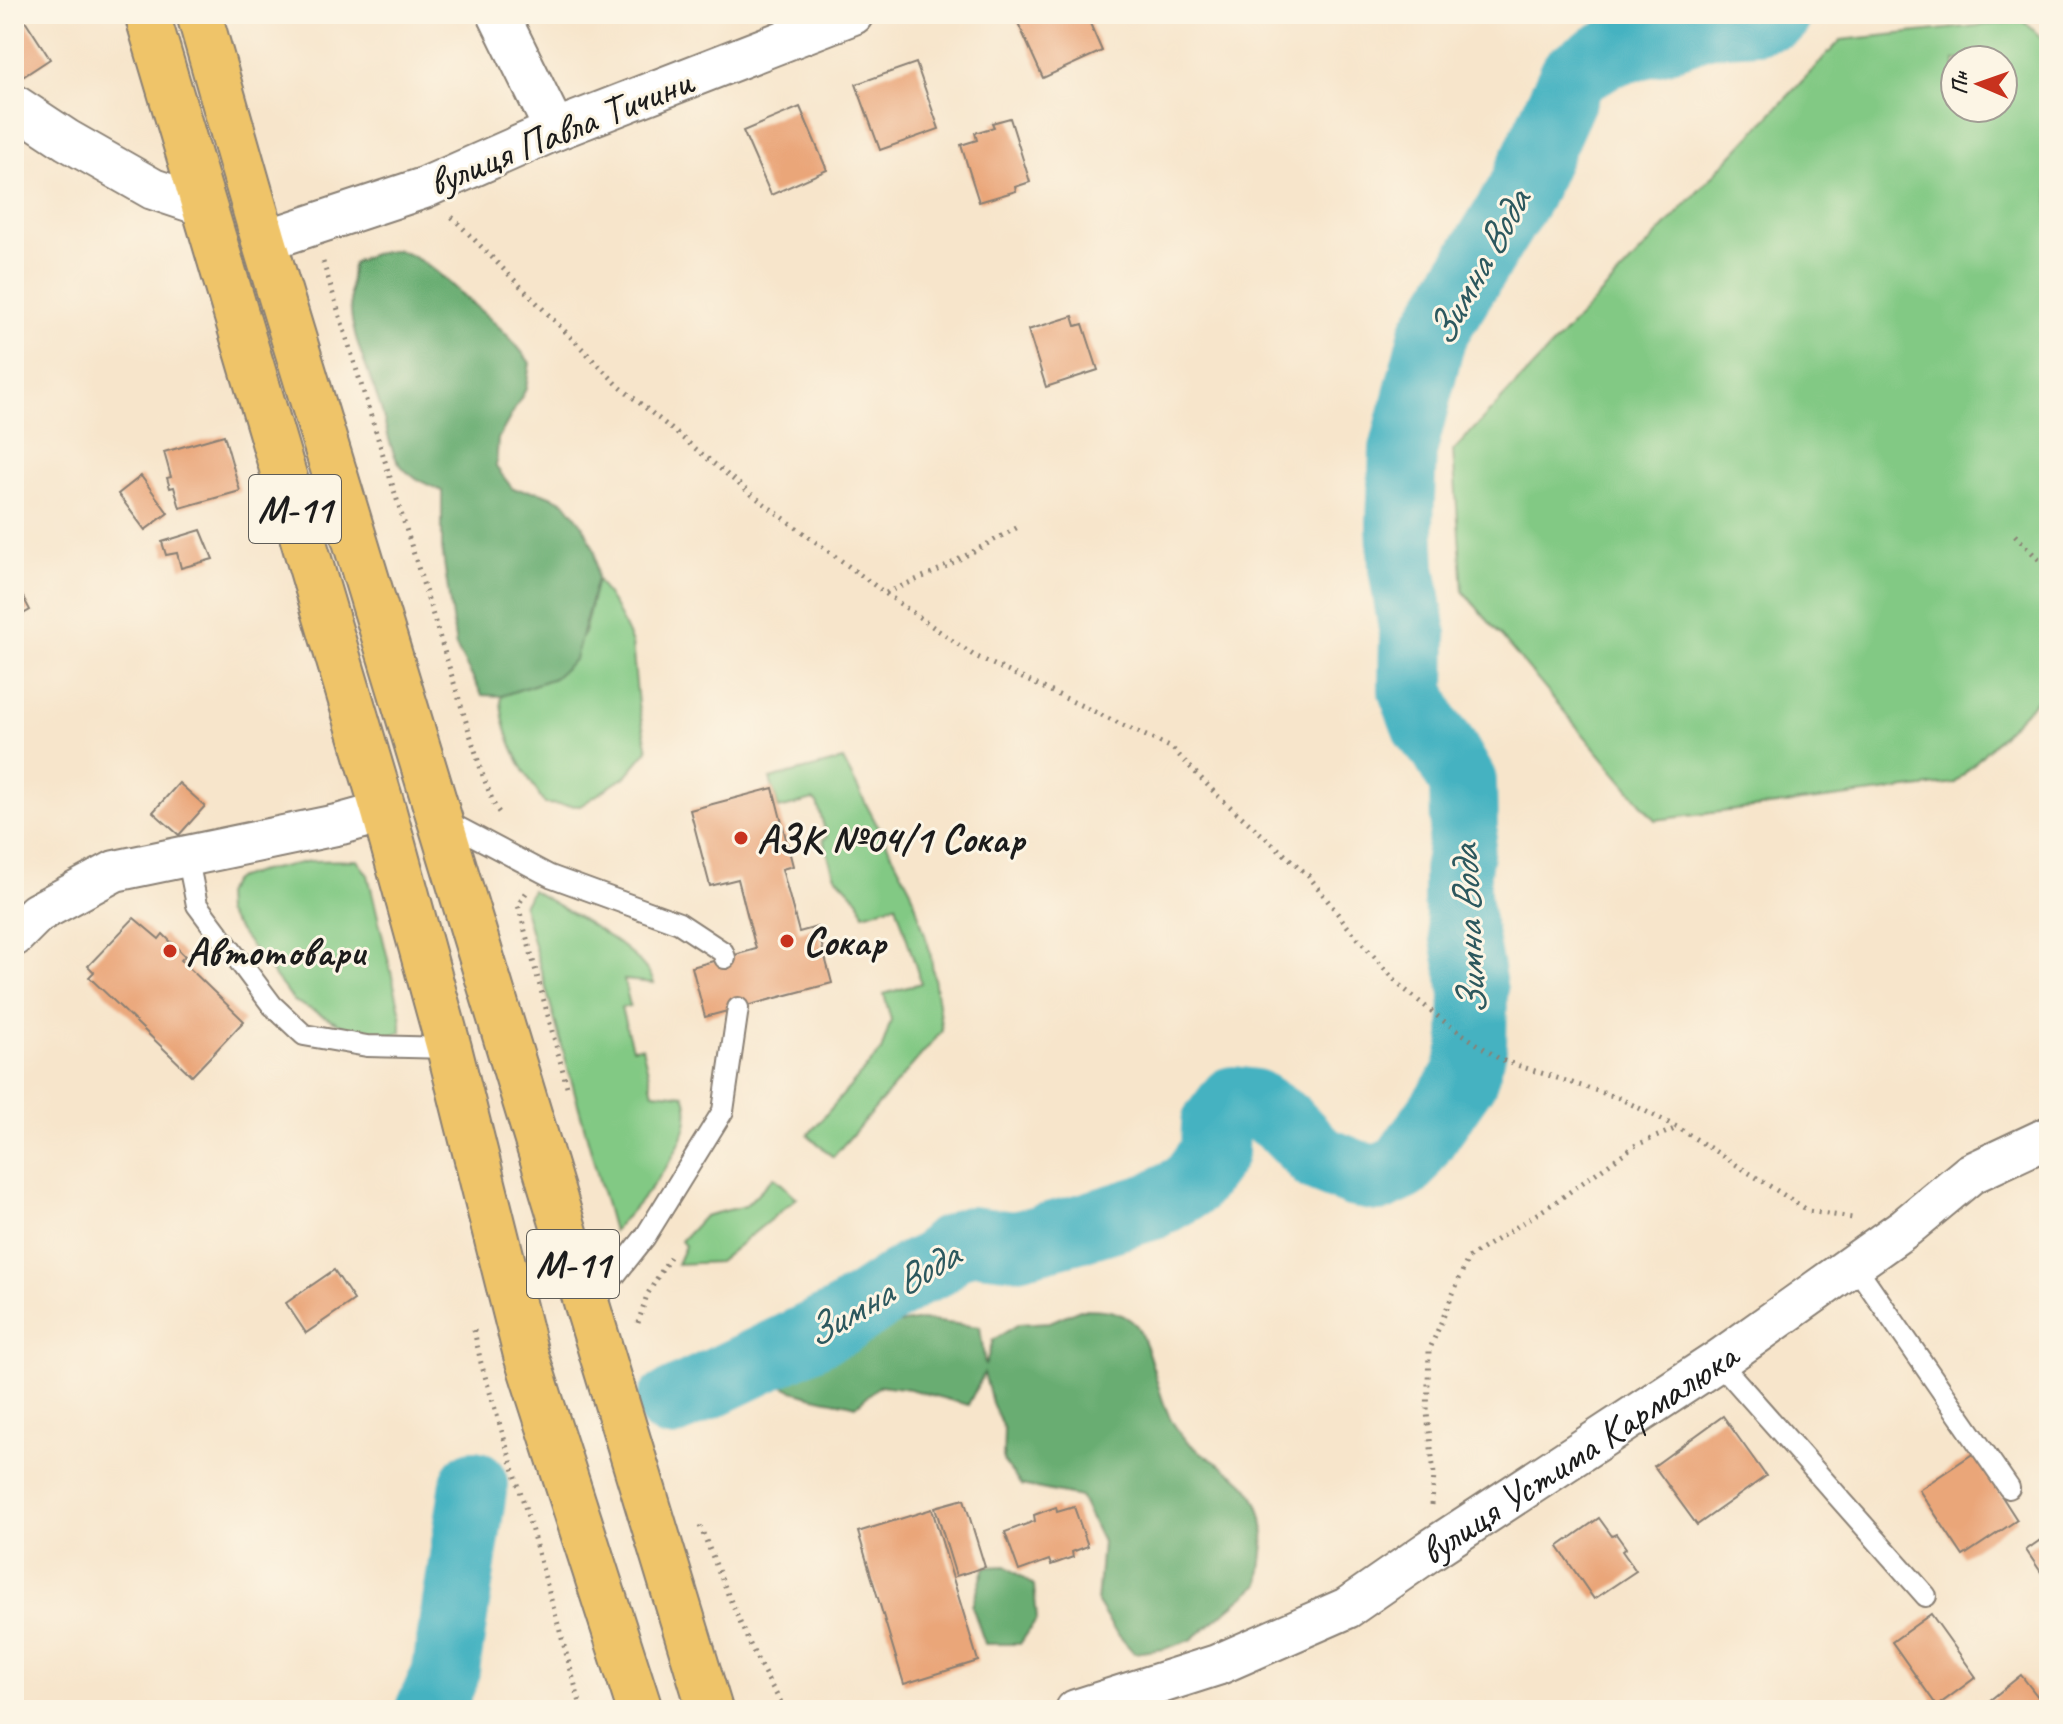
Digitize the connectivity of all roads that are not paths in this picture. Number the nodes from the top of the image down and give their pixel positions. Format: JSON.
{"nodes":[{"id":1,"x":147,"y":14,"type":"edge"},
{"id":2,"x":199,"y":14,"type":"edge"},
{"id":3,"x":498,"y":14,"type":"edge"},
{"id":4,"x":853,"y":14,"type":"edge"},
{"id":5,"x":14,"y":105,"type":"edge"},
{"id":6,"x":555,"y":130,"type":"junction"},
{"id":7,"x":204,"y":206,"type":"junction"},
{"id":8,"x":264,"y":241,"type":"junction"},
{"id":9,"x":384,"y":812,"type":"junction"},
{"id":10,"x":439,"y":817,"type":"junction"},
{"id":11,"x":187,"y":855,"type":"junction"},
{"id":12,"x":14,"y":936,"type":"edge"},
{"id":13,"x":725,"y":958,"type":"dead end"},
{"id":14,"x":738,"y":1008,"type":"dead end"},
{"id":15,"x":449,"y":1048,"type":"junction"},
{"id":16,"x":2049,"y":1137,"type":"edge"},
{"id":17,"x":1854,"y":1264,"type":"junction"},
{"id":18,"x":587,"y":1311,"type":"junction"},
{"id":19,"x":1718,"y":1361,"type":"junction"},
{"id":20,"x":2009,"y":1488,"type":"dead end"},
{"id":21,"x":1926,"y":1596,"type":"dead end"},
{"id":22,"x":640,"y":1710,"type":"edge"},
{"id":23,"x":710,"y":1710,"type":"edge"},
{"id":24,"x":1076,"y":1710,"type":"edge"}],
"edges":[{"from":1,"to":7,"type":"highway","number":"М-11"},
{"from":2,"to":8,"type":"highway","number":"М-11"},
{"from":3,"to":6,"type":"street"},
{"from":4,"to":6,"type":"street","name":"вулиця Павла Тичини"},
{"from":5,"to":7,"type":"street"},
{"from":6,"to":8,"type":"street","name":"вулиця Павла Тичини"},
{"from":7,"to":9,"type":"highway","number":"М-11"},
{"from":8,"to":10,"type":"highway","number":"М-11"},
{"from":9,"to":11,"type":"street"},
{"from":9,"to":15,"type":"highway","number":"М-11"},
{"from":10,"to":13,"type":"lane"},
{"from":10,"to":18,"type":"highway","number":"М-11"},
{"from":11,"to":12,"type":"street"},
{"from":11,"to":15,"type":"lane"},
{"from":14,"to":18,"type":"lane"},
{"from":15,"to":22,"type":"highway","number":"М-11"},
{"from":16,"to":17,"type":"street","name":"вулиця Устима Кармалюка"},
{"from":17,"to":19,"type":"street","name":"вулиця Устима Кармалюка"},
{"from":17,"to":20,"type":"lane"},
{"from":18,"to":23,"type":"highway","number":"М-11"},
{"from":19,"to":21,"type":"lane"},
{"from":19,"to":24,"type":"street","name":"вулиця Устима Кармалюка"}]}
